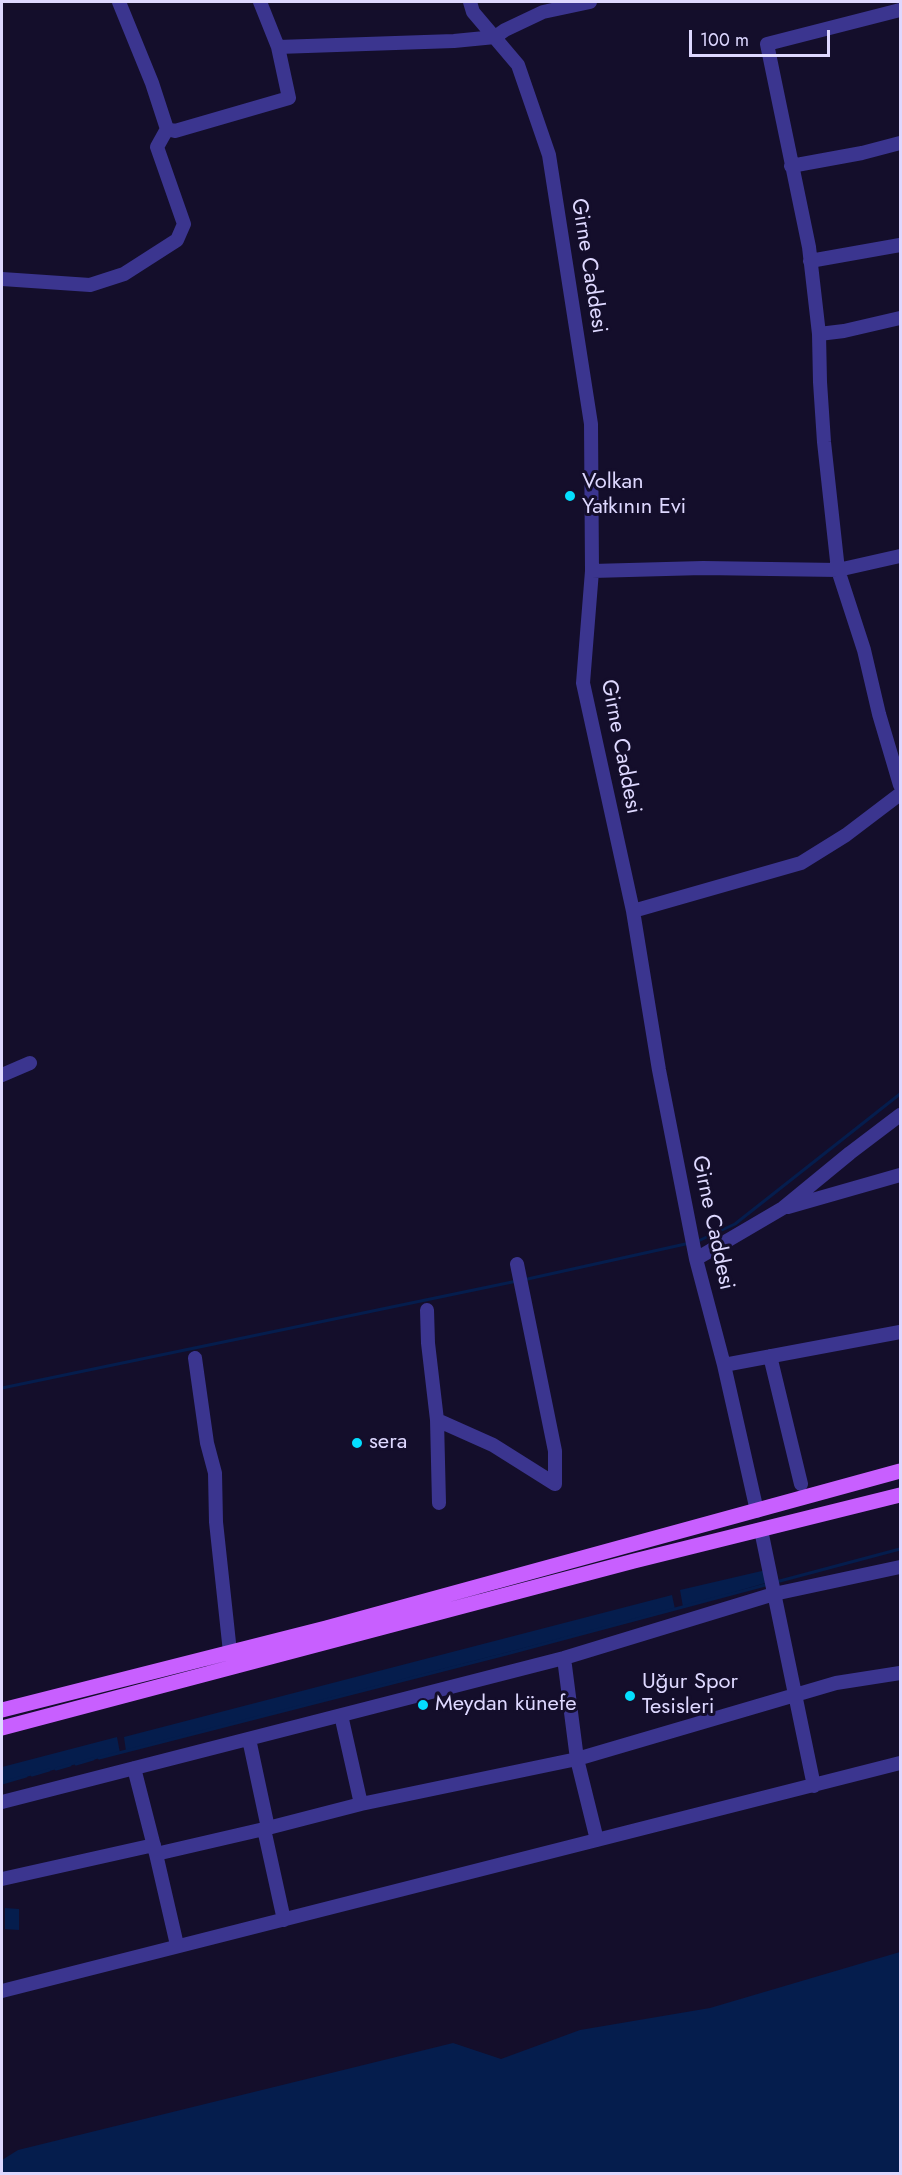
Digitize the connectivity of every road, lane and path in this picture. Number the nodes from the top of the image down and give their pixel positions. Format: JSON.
{"nodes":[{"id":1,"x":119,"y":2,"type":"edge"},
{"id":2,"x":260,"y":2,"type":"edge"},
{"id":3,"x":470,"y":2,"type":"edge"},
{"id":4,"x":590,"y":2,"type":"edge"},
{"id":5,"x":900,"y":10,"type":"edge"},
{"id":6,"x":495,"y":37,"type":"junction"},
{"id":7,"x":278,"y":47,"type":"junction"},
{"id":8,"x":167,"y":129,"type":"junction"},
{"id":9,"x":900,"y":143,"type":"edge"},
{"id":10,"x":791,"y":166,"type":"junction"},
{"id":11,"x":900,"y":245,"type":"edge"},
{"id":12,"x":810,"y":261,"type":"junction"},
{"id":13,"x":2,"y":279,"type":"edge"},
{"id":14,"x":900,"y":318,"type":"edge"},
{"id":15,"x":819,"y":334,"type":"junction"},
{"id":16,"x":900,"y":556,"type":"edge"},
{"id":17,"x":838,"y":570,"type":"junction"},
{"id":18,"x":592,"y":571,"type":"junction"},
{"id":19,"x":900,"y":785,"type":"edge"},
{"id":20,"x":900,"y":794,"type":"edge"},
{"id":21,"x":633,"y":911,"type":"junction"},
{"id":22,"x":30,"y":1063,"type":"dead end"},
{"id":23,"x":2,"y":1075,"type":"edge"},
{"id":24,"x":900,"y":1115,"type":"edge"},
{"id":25,"x":900,"y":1175,"type":"edge"},
{"id":26,"x":783,"y":1208,"type":"junction"},
{"id":27,"x":696,"y":1259,"type":"junction"},
{"id":28,"x":517,"y":1264,"type":"dead end"},
{"id":29,"x":427,"y":1310,"type":"dead end"},
{"id":30,"x":900,"y":1332,"type":"edge"},
{"id":31,"x":770,"y":1356,"type":"junction"},
{"id":32,"x":195,"y":1358,"type":"dead end"},
{"id":33,"x":724,"y":1365,"type":"junction"},
{"id":34,"x":437,"y":1420,"type":"junction"},
{"id":35,"x":900,"y":1471,"type":"edge"},
{"id":36,"x":801,"y":1485,"type":"dead end"},
{"id":37,"x":900,"y":1495,"type":"edge"},
{"id":38,"x":439,"y":1503,"type":"dead end"},
{"id":39,"x":757,"y":1511,"type":"junction"},
{"id":40,"x":761,"y":1530,"type":"junction"},
{"id":41,"x":900,"y":1567,"type":"edge"},
{"id":42,"x":774,"y":1594,"type":"junction"},
{"id":43,"x":230,"y":1652,"type":"junction"},
{"id":44,"x":564,"y":1658,"type":"junction"},
{"id":45,"x":900,"y":1673,"type":"edge"},
{"id":46,"x":795,"y":1696,"type":"junction"},
{"id":47,"x":2,"y":1710,"type":"edge"},
{"id":48,"x":340,"y":1715,"type":"junction"},
{"id":49,"x":2,"y":1728,"type":"edge"},
{"id":50,"x":249,"y":1739,"type":"junction"},
{"id":51,"x":578,"y":1759,"type":"junction"},
{"id":52,"x":900,"y":1763,"type":"edge"},
{"id":53,"x":134,"y":1768,"type":"junction"},
{"id":54,"x":814,"y":1786,"type":"junction"},
{"id":55,"x":2,"y":1802,"type":"edge"},
{"id":56,"x":361,"y":1804,"type":"junction"},
{"id":57,"x":266,"y":1828,"type":"junction"},
{"id":58,"x":597,"y":1840,"type":"junction"},
{"id":59,"x":154,"y":1850,"type":"junction"},
{"id":60,"x":2,"y":1879,"type":"edge"},
{"id":61,"x":284,"y":1920,"type":"junction"},
{"id":62,"x":177,"y":1945,"type":"junction"},
{"id":63,"x":2,"y":1990,"type":"edge"}],
"edges":[{"from":1,"to":8,"type":"street"},
{"from":2,"to":7,"type":"street"},
{"from":3,"to":6,"type":"street","name":"Girne Caddesi"},
{"from":4,"to":6,"type":"street"},
{"from":5,"to":10,"type":"street"},
{"from":6,"to":7,"type":"street"},
{"from":6,"to":18,"type":"street","name":"Girne Caddesi"},
{"from":7,"to":8,"type":"street"},
{"from":8,"to":13,"type":"street"},
{"from":9,"to":10,"type":"street"},
{"from":10,"to":12,"type":"street"},
{"from":11,"to":12,"type":"street"},
{"from":12,"to":15,"type":"street"},
{"from":14,"to":15,"type":"street"},
{"from":15,"to":17,"type":"street"},
{"from":16,"to":17,"type":"street"},
{"from":17,"to":18,"type":"street"},
{"from":17,"to":19,"type":"street"},
{"from":18,"to":21,"type":"street","name":"Girne Caddesi"},
{"from":20,"to":21,"type":"street"},
{"from":21,"to":27,"type":"street","name":"Girne Caddesi"},
{"from":22,"to":23,"type":"street"},
{"from":24,"to":26,"type":"street"},
{"from":25,"to":26,"type":"street"},
{"from":26,"to":27,"type":"street"},
{"from":27,"to":33,"type":"street","name":"Girne Caddesi"},
{"from":28,"to":34,"type":"street"},
{"from":29,"to":34,"type":"street"},
{"from":30,"to":31,"type":"street"},
{"from":31,"to":33,"type":"street"},
{"from":31,"to":36,"type":"street"},
{"from":32,"to":43,"type":"street"},
{"from":33,"to":39,"type":"street","name":"Girne Caddesi"},
{"from":34,"to":38,"type":"street"},
{"from":35,"to":39,"type":"main road"},
{"from":37,"to":40,"type":"main road"},
{"from":39,"to":43,"type":"main road"},
{"from":40,"to":42,"type":"street"},
{"from":40,"to":49,"type":"main road"},
{"from":41,"to":42,"type":"street"},
{"from":42,"to":44,"type":"street"},
{"from":42,"to":46,"type":"street"},
{"from":43,"to":47,"type":"main road"},
{"from":44,"to":48,"type":"street"},
{"from":44,"to":51,"type":"street"},
{"from":45,"to":46,"type":"street"},
{"from":46,"to":51,"type":"street"},
{"from":46,"to":54,"type":"street"},
{"from":48,"to":50,"type":"street"},
{"from":48,"to":56,"type":"street"},
{"from":50,"to":53,"type":"street"},
{"from":50,"to":57,"type":"street"},
{"from":51,"to":56,"type":"street"},
{"from":51,"to":58,"type":"street"},
{"from":52,"to":54,"type":"street"},
{"from":53,"to":55,"type":"street"},
{"from":53,"to":59,"type":"street"},
{"from":54,"to":58,"type":"street"},
{"from":56,"to":57,"type":"street"},
{"from":57,"to":59,"type":"street"},
{"from":57,"to":61,"type":"street"},
{"from":58,"to":61,"type":"street"},
{"from":59,"to":60,"type":"street"},
{"from":59,"to":62,"type":"street"},
{"from":61,"to":62,"type":"street"},
{"from":62,"to":63,"type":"street"}]}
